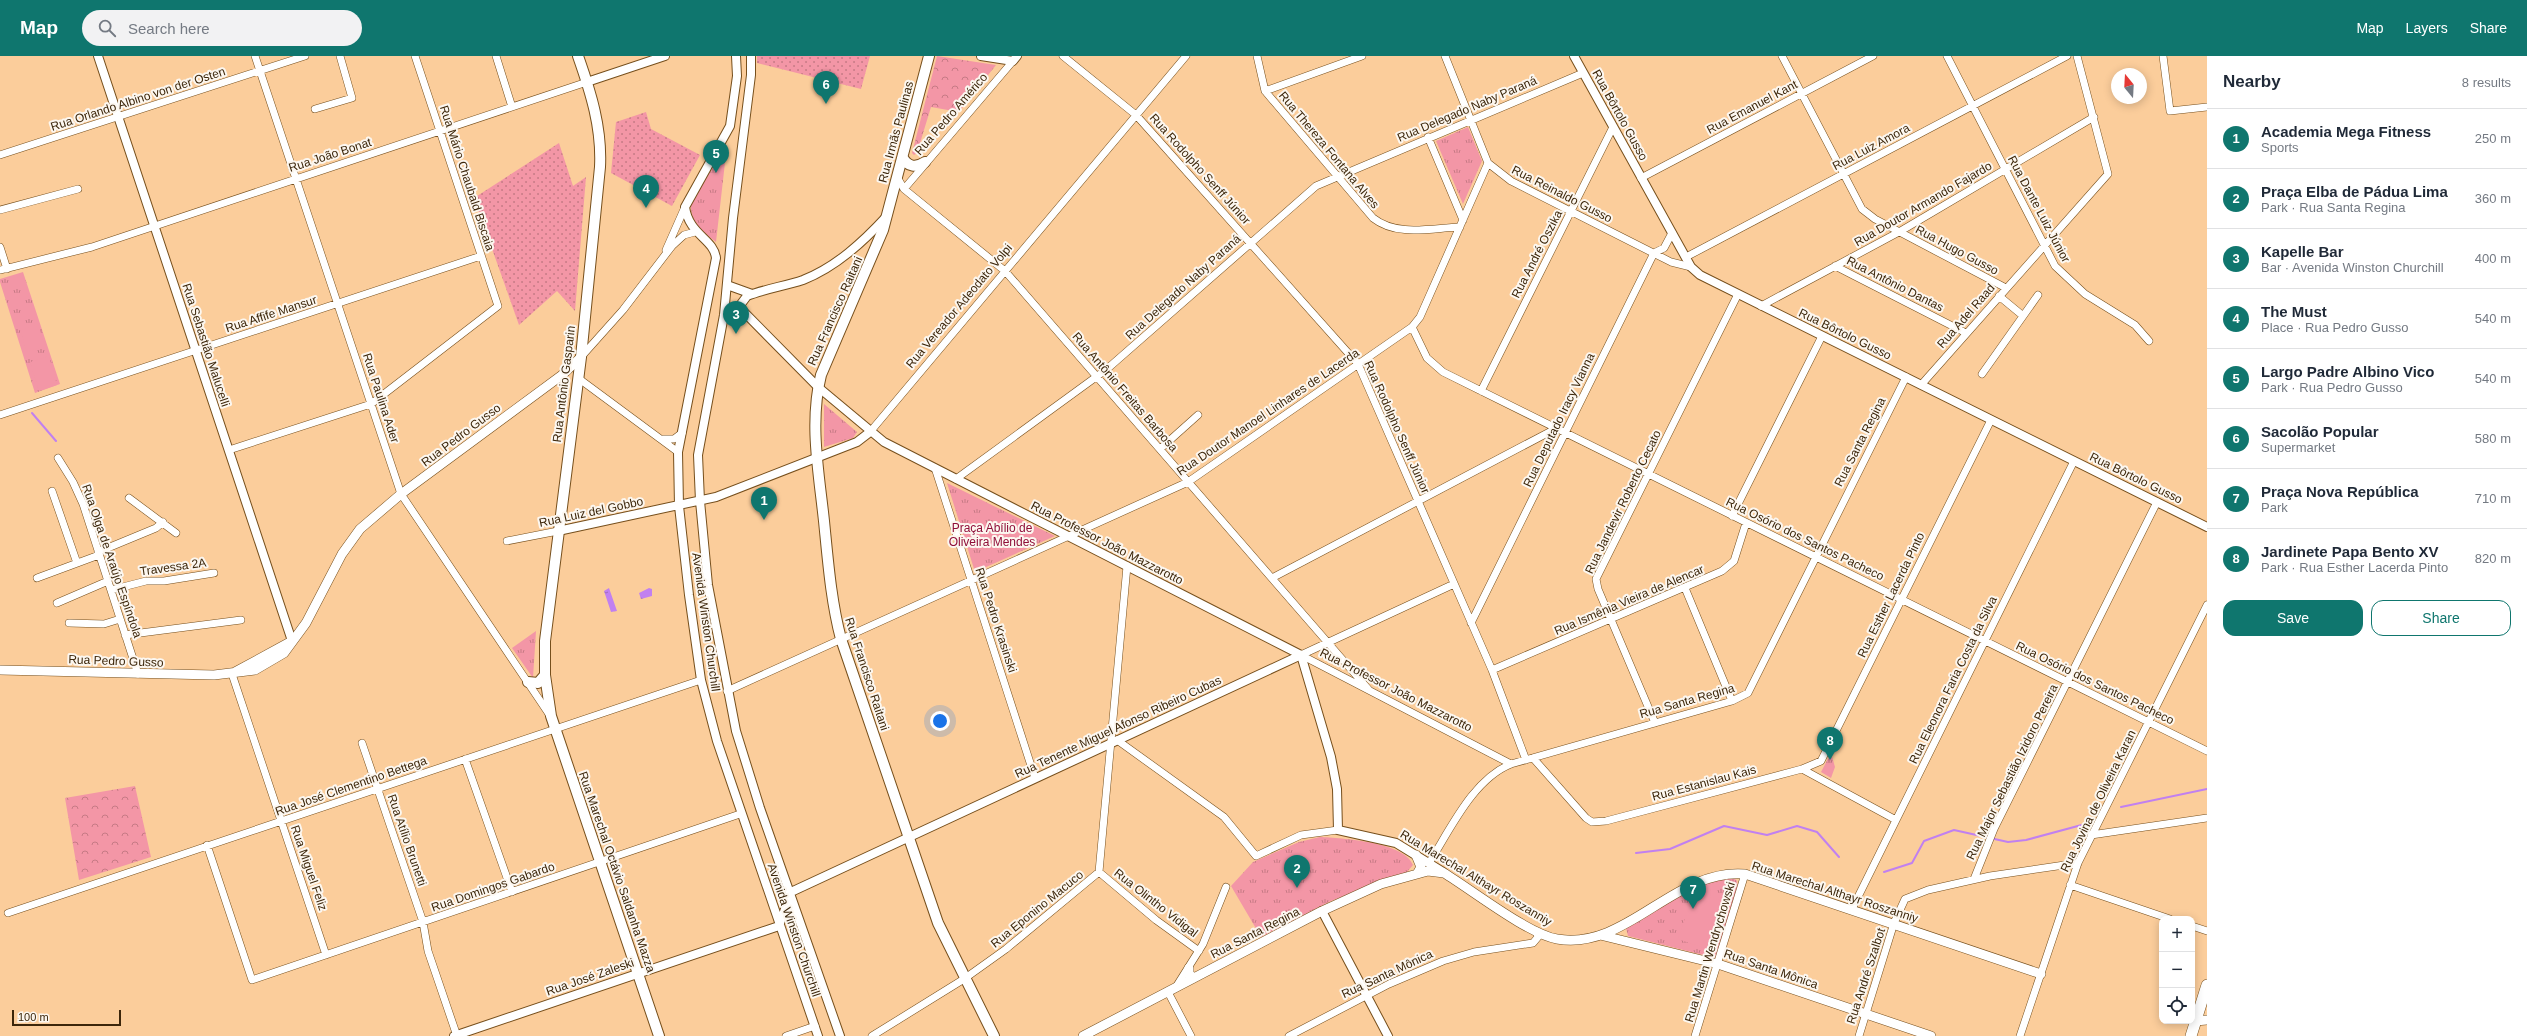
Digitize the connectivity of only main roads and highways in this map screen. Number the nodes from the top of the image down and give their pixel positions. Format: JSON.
{"nodes":[{"id":1,"x":578,"y":56,"type":"edge"},
{"id":2,"x":929,"y":56,"type":"edge"},
{"id":3,"x":903,"y":158,"type":"junction"},
{"id":4,"x":925,"y":162,"type":"road end"},
{"id":5,"x":888,"y":216,"type":"joint"},
{"id":6,"x":581,"y":357,"type":"junction"},
{"id":7,"x":0,"y":670,"type":"edge"},
{"id":8,"x":545,"y":675,"type":"junction"},
{"id":9,"x":528,"y":682,"type":"road end"},
{"id":10,"x":551,"y":716,"type":"joint"},
{"id":11,"x":1416,"y":855,"type":"road end"},
{"id":12,"x":1444,"y":873,"type":"joint"},
{"id":13,"x":1417,"y":874,"type":"junction"},
{"id":14,"x":1600,"y":935,"type":"junction"},
{"id":15,"x":1189,"y":968,"type":"road end"},
{"id":16,"x":2041,"y":974,"type":"road end"},
{"id":17,"x":1194,"y":978,"type":"junction"},
{"id":18,"x":2207,"y":985,"type":"edge"},
{"id":19,"x":2207,"y":1020,"type":"edge"},
{"id":20,"x":2195,"y":1021,"type":"joint"},
{"id":21,"x":2194,"y":1024,"type":"edge"},
{"id":22,"x":659,"y":1036,"type":"edge"},
{"id":23,"x":994,"y":1036,"type":"edge"},
{"id":24,"x":1083,"y":1036,"type":"edge"},
{"id":25,"x":1931,"y":1036,"type":"edge"},
{"id":26,"x":2191,"y":1036,"type":"edge"}],
"edges":[{"from":1,"to":6,"type":"main road","name":"Rua Antônio Gasparin"},
{"from":2,"to":3,"type":"main road","name":"Rua Irmãs Paulinas"},
{"from":3,"to":4,"type":"main road"},
{"from":3,"to":5,"type":"main road","name":"Rua Irmãs Paulinas"},
{"from":5,"to":23,"type":"main road","name":"Rua Francisco Raitani"},
{"from":6,"to":7,"type":"main road","name":"Rua Pedro Gusso"},
{"from":6,"to":8,"type":"main road","name":"Rua Antônio Gasparin"},
{"from":8,"to":9,"type":"main road"},
{"from":8,"to":10,"type":"main road","name":"Rua Antônio Gasparin"},
{"from":10,"to":22,"type":"main road","name":"Rua Marechal Octávio Saldanha Mazza"},
{"from":11,"to":13,"type":"main road"},
{"from":12,"to":13,"type":"main road","name":"Rua Santa Regina"},
{"from":12,"to":14,"type":"main road","name":"Rua Marechal Althayr Roszanniy"},
{"from":13,"to":17,"type":"main road","name":"Rua Santa Regina"},
{"from":14,"to":16,"type":"main road","name":"Rua Marechal Althayr Roszanniy"},
{"from":14,"to":25,"type":"main road","name":"Rua Santa Mônica"},
{"from":15,"to":17,"type":"main road"},
{"from":17,"to":24,"type":"main road","name":"Rua Santa Regina"},
{"from":18,"to":20,"type":"highway"},
{"from":19,"to":20,"type":"main road"},
{"from":21,"to":26,"type":"highway"}]}
